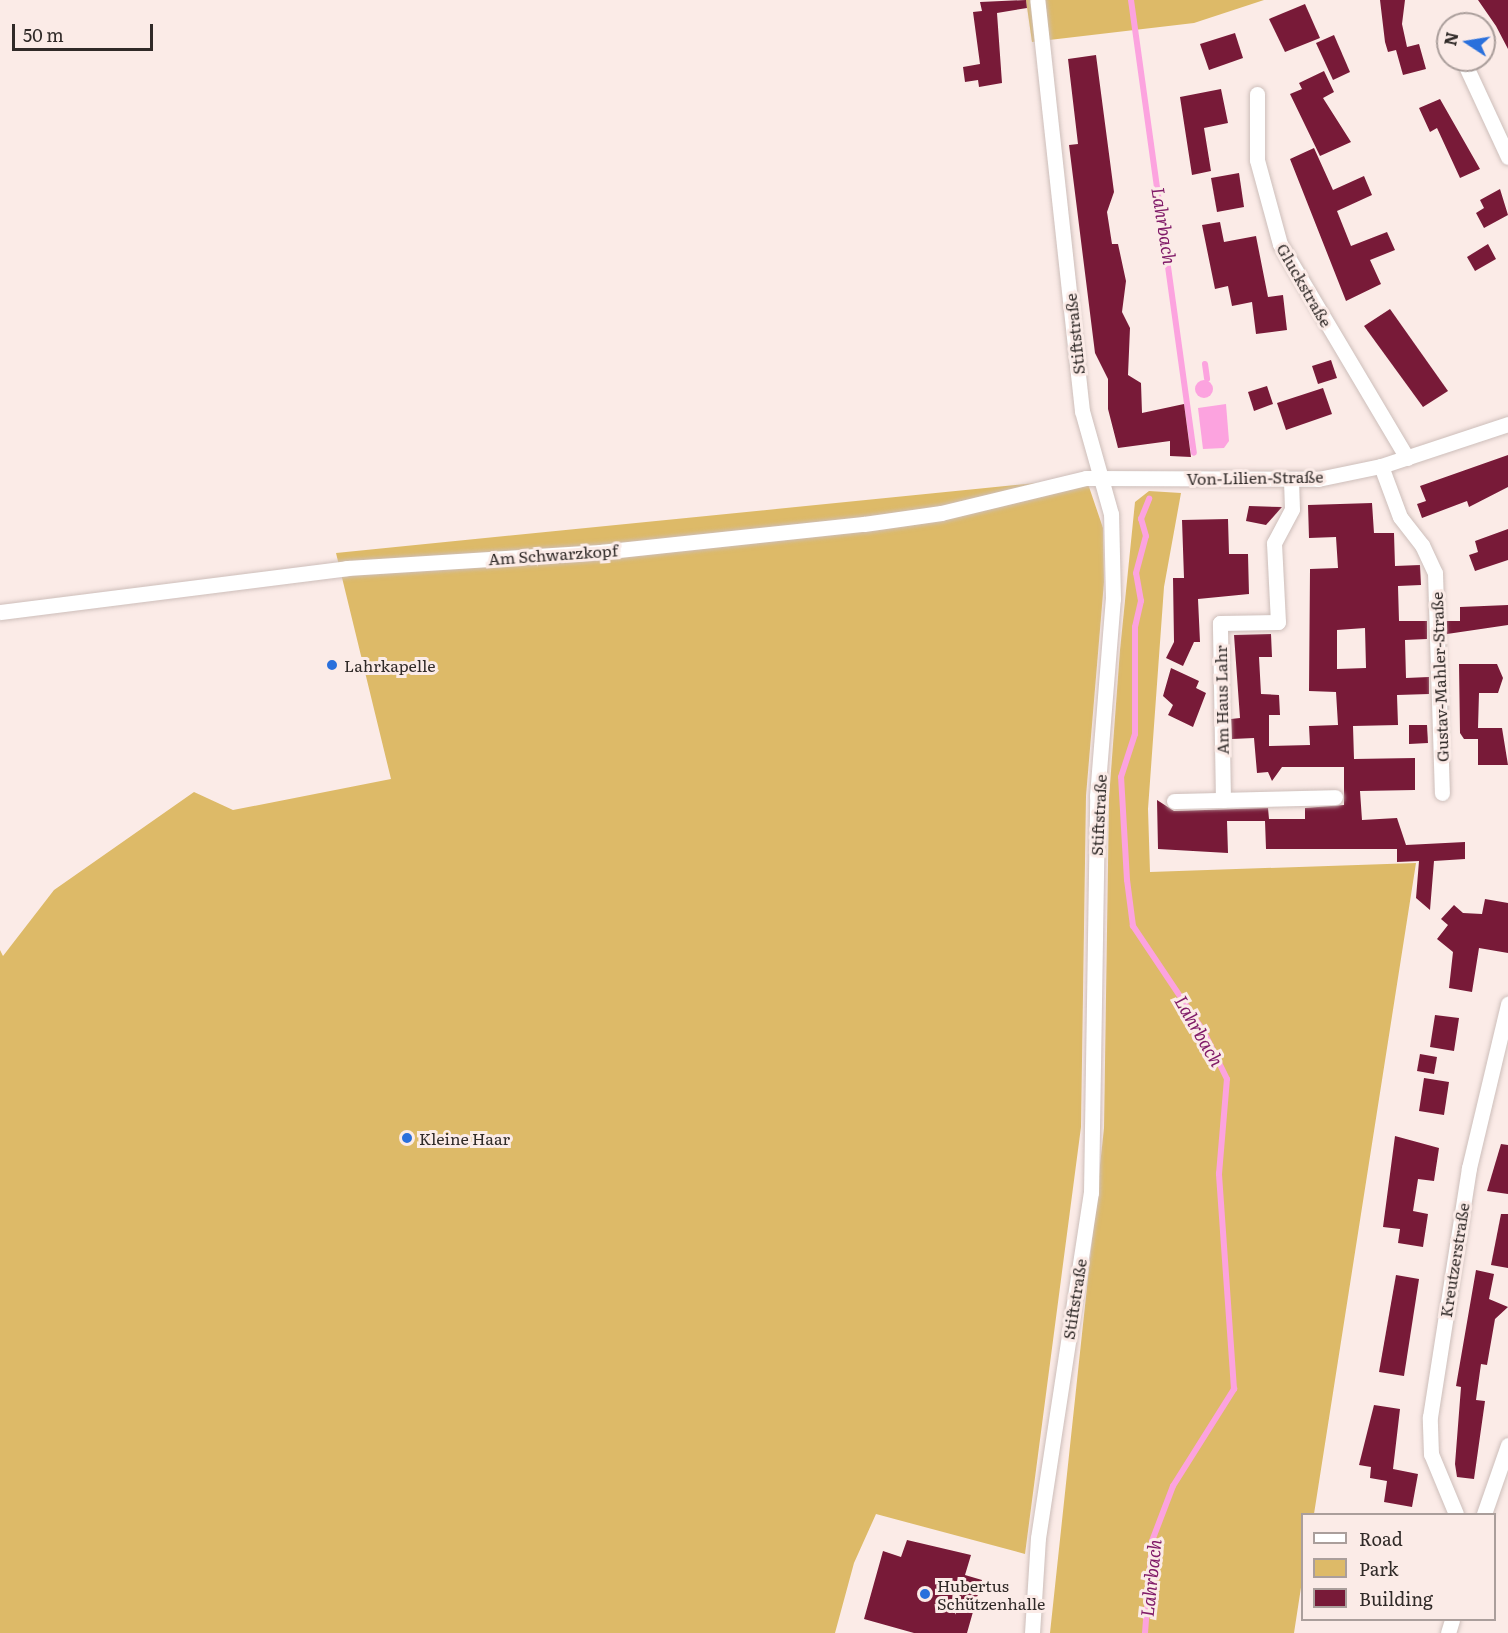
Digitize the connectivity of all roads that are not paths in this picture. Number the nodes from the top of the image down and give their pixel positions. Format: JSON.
{"nodes":[{"id":1,"x":1036,"y":0,"type":"edge"},
{"id":2,"x":1469,"y":72,"type":"edge"},
{"id":3,"x":1257,"y":94,"type":"dead end"},
{"id":4,"x":1508,"y":157,"type":"edge"},
{"id":5,"x":1508,"y":424,"type":"edge"},
{"id":6,"x":1407,"y":458,"type":"junction"},
{"id":7,"x":1381,"y":466,"type":"junction"},
{"id":8,"x":1102,"y":477,"type":"junction"},
{"id":9,"x":1291,"y":480,"type":"junction"},
{"id":10,"x":0,"y":612,"type":"edge"},
{"id":11,"x":1442,"y":793,"type":"dead end"},
{"id":12,"x":1335,"y":797,"type":"dead end"},
{"id":13,"x":1223,"y":800,"type":"junction"},
{"id":14,"x":1174,"y":801,"type":"dead end"},
{"id":15,"x":1508,"y":1004,"type":"edge"},
{"id":16,"x":1508,"y":1445,"type":"edge"},
{"id":17,"x":1455,"y":1513,"type":"edge"},
{"id":18,"x":1485,"y":1513,"type":"edge"},
{"id":19,"x":1032,"y":1633,"type":"edge"}],
"edges":[{"from":1,"to":8,"type":"street","name":"Stiftstraße"},
{"from":2,"to":4,"type":"street"},
{"from":3,"to":6,"type":"street","name":"Gluckstraße"},
{"from":5,"to":6,"type":"street","name":"Von-Lilien-Straße"},
{"from":6,"to":7,"type":"street","name":"Von-Lilien-Straße"},
{"from":7,"to":9,"type":"street","name":"Von-Lilien-Straße"},
{"from":7,"to":11,"type":"street","name":"Gustav-Mahler-Straße"},
{"from":8,"to":9,"type":"street","name":"Von-Lilien-Straße"},
{"from":8,"to":10,"type":"street","name":"Am Schwarzkopf"},
{"from":8,"to":19,"type":"street","name":"Stiftstraße"},
{"from":9,"to":13,"type":"street","name":"Am Haus Lahr"},
{"from":12,"to":13,"type":"street"},
{"from":13,"to":14,"type":"street"},
{"from":15,"to":17,"type":"street","name":"Kreutzerstraße"},
{"from":16,"to":18,"type":"street"}]}
